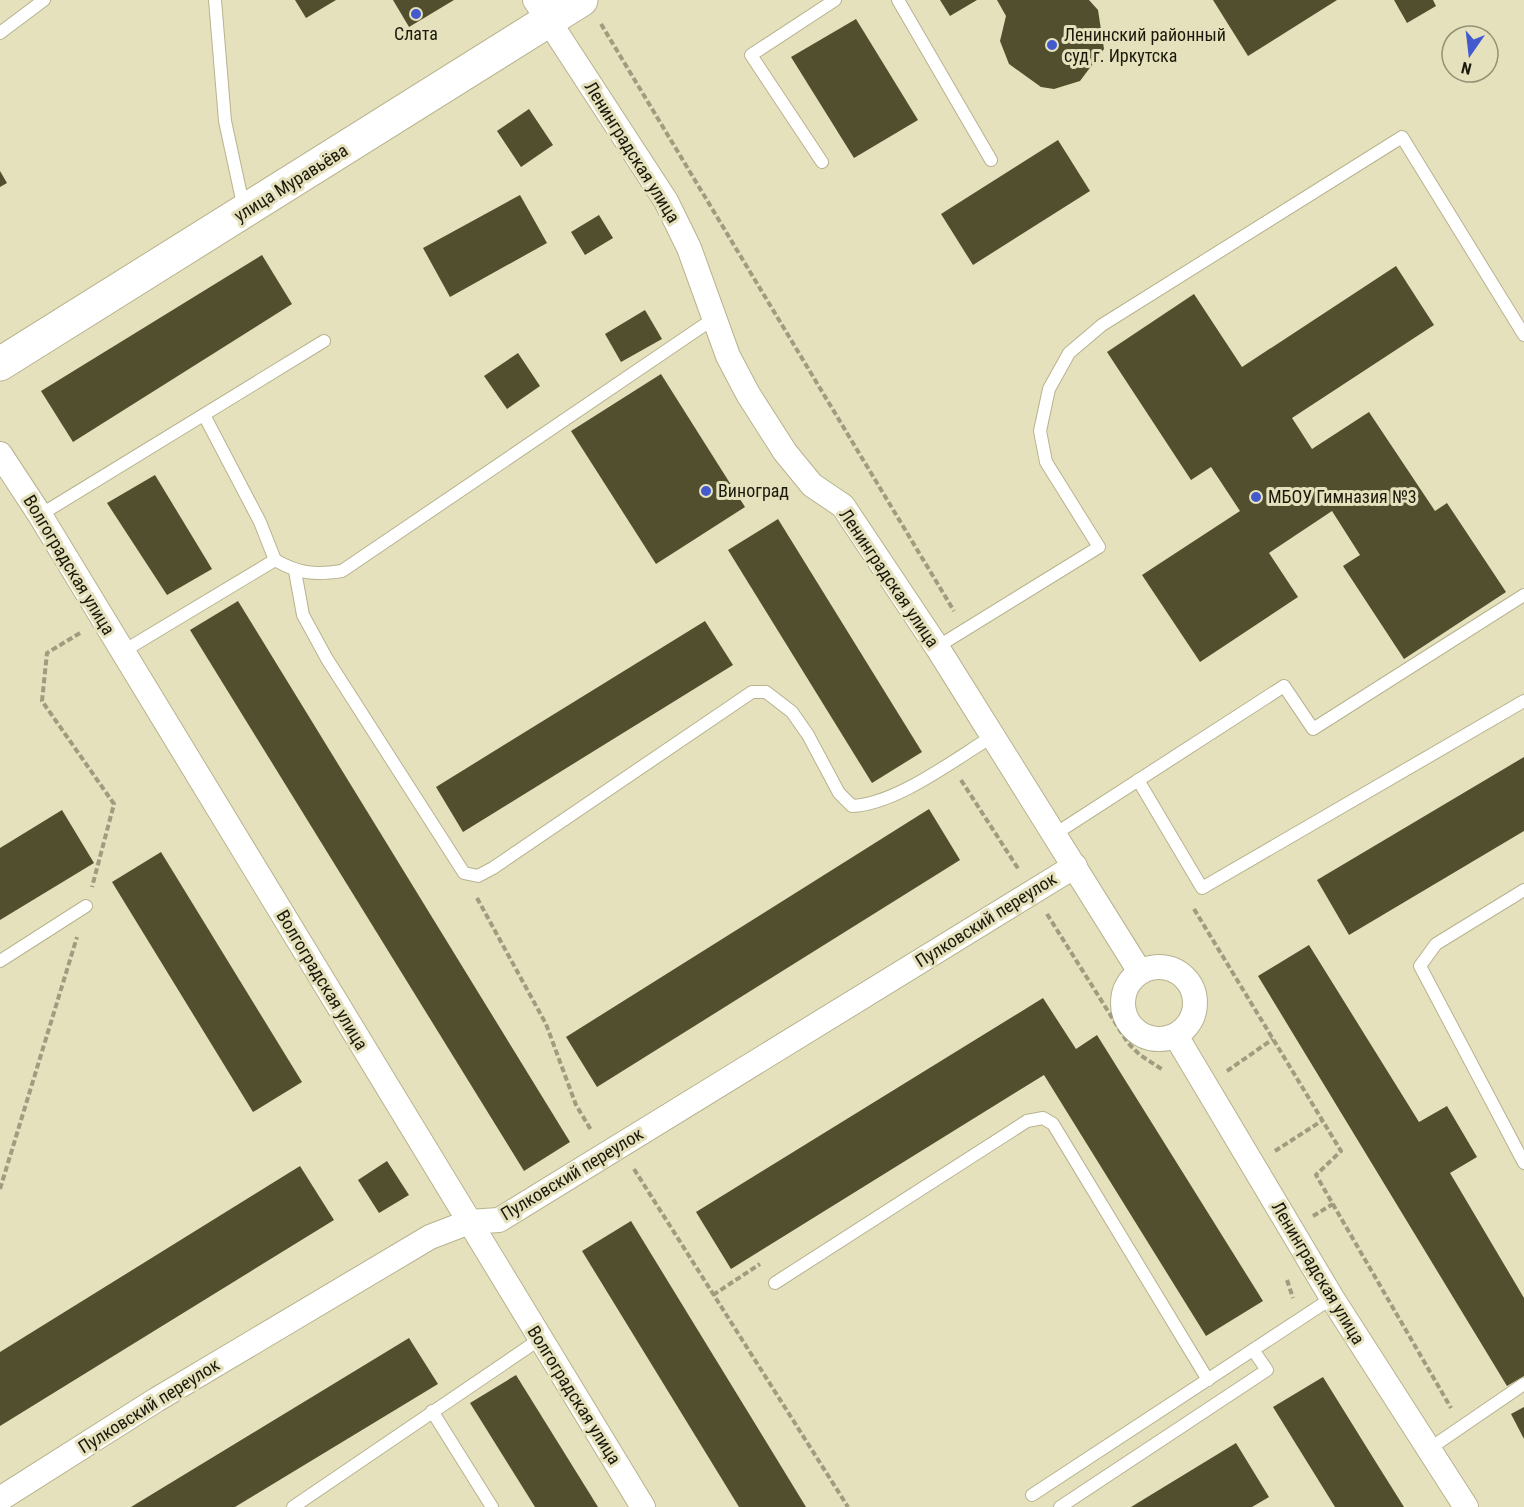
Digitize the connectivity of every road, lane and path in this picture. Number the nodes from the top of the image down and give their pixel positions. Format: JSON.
{"nodes":[{"id":1,"x":44,"y":0,"type":"edge"},
{"id":2,"x":215,"y":0,"type":"edge"},
{"id":3,"x":836,"y":0,"type":"edge"},
{"id":4,"x":898,"y":0,"type":"edge"},
{"id":5,"x":541,"y":10,"type":"edge"},
{"id":6,"x":590,"y":10,"type":"edge"},
{"id":7,"x":0,"y":33,"type":"edge"},
{"id":8,"x":991,"y":160,"type":"dead end"},
{"id":9,"x":822,"y":162,"type":"dead end"},
{"id":10,"x":244,"y":213,"type":"junction"},
{"id":11,"x":713,"y":319,"type":"junction"},
{"id":12,"x":1524,"y":335,"type":"edge"},
{"id":13,"x":324,"y":341,"type":"dead end"},
{"id":14,"x":0,"y":364,"type":"edge"},
{"id":15,"x":204,"y":415,"type":"junction"},
{"id":16,"x":0,"y":454,"type":"edge"},
{"id":17,"x":40,"y":515,"type":"junction"},
{"id":18,"x":275,"y":560,"type":"junction"},
{"id":19,"x":295,"y":571,"type":"junction"},
{"id":20,"x":1524,"y":595,"type":"edge"},
{"id":21,"x":100,"y":617,"type":"junction"},
{"id":22,"x":965,"y":630,"type":"junction"},
{"id":23,"x":937,"y":647,"type":"junction"},
{"id":24,"x":122,"y":652,"type":"junction"},
{"id":25,"x":1524,"y":701,"type":"edge"},
{"id":26,"x":993,"y":736,"type":"junction"},
{"id":27,"x":950,"y":762,"type":"junction"},
{"id":28,"x":1138,"y":780,"type":"junction"},
{"id":29,"x":1055,"y":834,"type":"junction"},
{"id":30,"x":1075,"y":866,"type":"junction"},
{"id":31,"x":464,"y":873,"type":"junction"},
{"id":32,"x":1524,"y":890,"type":"edge"},
{"id":33,"x":1033,"y":892,"type":"junction"},
{"id":34,"x":1188,"y":900,"type":"dead end"},
{"id":35,"x":86,"y":906,"type":"junction"},
{"id":36,"x":0,"y":961,"type":"edge"},
{"id":37,"x":1140,"y":972,"type":"junction"},
{"id":38,"x":1176,"y":1036,"type":"junction"},
{"id":39,"x":1273,"y":1039,"type":"junction"},
{"id":40,"x":1169,"y":1080,"type":"dead end"},
{"id":41,"x":1206,"y":1086,"type":"junction"},
{"id":42,"x":1323,"y":1120,"type":"junction"},
{"id":43,"x":612,"y":1150,"type":"junction"},
{"id":44,"x":1524,"y":1163,"type":"edge"},
{"id":45,"x":1253,"y":1165,"type":"junction"},
{"id":46,"x":0,"y":1188,"type":"edge"},
{"id":47,"x":469,"y":1222,"type":"junction"},
{"id":48,"x":1286,"y":1278,"type":"dead end"},
{"id":49,"x":776,"y":1283,"type":"joint"},
{"id":50,"x":713,"y":1294,"type":"junction"},
{"id":51,"x":1332,"y":1298,"type":"junction"},
{"id":52,"x":1300,"y":1320,"type":"junction"},
{"id":53,"x":540,"y":1339,"type":"junction"},
{"id":54,"x":1253,"y":1350,"type":"junction"},
{"id":55,"x":1208,"y":1380,"type":"junction"},
{"id":56,"x":1524,"y":1384,"type":"edge"},
{"id":57,"x":432,"y":1411,"type":"junction"},
{"id":58,"x":1462,"y":1427,"type":"junction"},
{"id":59,"x":1429,"y":1449,"type":"junction"},
{"id":60,"x":1032,"y":1495,"type":"dead end"},
{"id":61,"x":0,"y":1499,"type":"edge"},
{"id":62,"x":293,"y":1507,"type":"edge"},
{"id":63,"x":492,"y":1507,"type":"edge"},
{"id":64,"x":643,"y":1507,"type":"edge"},
{"id":65,"x":848,"y":1507,"type":"edge"},
{"id":66,"x":1060,"y":1507,"type":"edge"},
{"id":67,"x":1466,"y":1507,"type":"edge"}],
"edges":[{"from":1,"to":7,"type":"lane"},
{"from":2,"to":10,"type":"lane"},
{"from":3,"to":9,"type":"lane"},
{"from":4,"to":8,"type":"lane"},
{"from":5,"to":6,"type":"street","name":"улица Муравьёва"},
{"from":5,"to":10,"type":"street","name":"улица Муравьёва"},
{"from":5,"to":11,"type":"street","name":"Ленинградская улица"},
{"from":6,"to":22,"type":"path"},
{"from":10,"to":14,"type":"street","name":"улица Муравьёва"},
{"from":11,"to":19,"type":"lane"},
{"from":11,"to":23,"type":"street","name":"Ленинградская улица"},
{"from":12,"to":22,"type":"lane"},
{"from":13,"to":15,"type":"lane"},
{"from":15,"to":17,"type":"lane"},
{"from":15,"to":18,"type":"lane"},
{"from":16,"to":17,"type":"street","name":"Волгоградская улица"},
{"from":17,"to":21,"type":"street","name":"Волгоградская улица"},
{"from":18,"to":19,"type":"lane"},
{"from":18,"to":24,"type":"lane"},
{"from":19,"to":31,"type":"lane"},
{"from":20,"to":28,"type":"lane"},
{"from":21,"to":24,"type":"street","name":"Волгоградская улица"},
{"from":21,"to":35,"type":"path"},
{"from":22,"to":23,"type":"lane"},
{"from":23,"to":26,"type":"street","name":"Ленинградская улица"},
{"from":24,"to":47,"type":"street","name":"Волгоградская улица"},
{"from":25,"to":28,"type":"lane"},
{"from":26,"to":27,"type":"lane"},
{"from":26,"to":29,"type":"street","name":"Ленинградская улица"},
{"from":27,"to":31,"type":"lane"},
{"from":27,"to":33,"type":"path"},
{"from":28,"to":29,"type":"lane"},
{"from":29,"to":30,"type":"street","name":"Ленинградская улица"},
{"from":30,"to":33,"type":"street","name":"Пулковский переулок"},
{"from":30,"to":37,"type":"street","name":"Ленинградская улица"},
{"from":31,"to":43,"type":"path"},
{"from":32,"to":44,"type":"lane"},
{"from":33,"to":40,"type":"path"},
{"from":33,"to":43,"type":"street","name":"Пулковский переулок"},
{"from":34,"to":39,"type":"path"},
{"from":35,"to":36,"type":"lane"},
{"from":35,"to":46,"type":"path"},
{"from":37,"to":38,"type":"street"},
{"from":37,"to":38,"type":"street"},
{"from":38,"to":41,"type":"street","name":"Ленинградская улица"},
{"from":39,"to":41,"type":"path"},
{"from":39,"to":42,"type":"path"},
{"from":41,"to":45,"type":"street","name":"Ленинградская улица"},
{"from":42,"to":45,"type":"path"},
{"from":42,"to":58,"type":"path"},
{"from":43,"to":47,"type":"street","name":"Пулковский переулок"},
{"from":43,"to":50,"type":"path"},
{"from":45,"to":51,"type":"street","name":"Ленинградская улица"},
{"from":47,"to":53,"type":"street","name":"Волгоградская улица"},
{"from":47,"to":61,"type":"street","name":"Пулковский переулок"},
{"from":48,"to":52,"type":"path"},
{"from":49,"to":50,"type":"path"},
{"from":49,"to":55,"type":"lane"},
{"from":50,"to":65,"type":"path"},
{"from":51,"to":52,"type":"lane"},
{"from":51,"to":59,"type":"street","name":"Ленинградская улица"},
{"from":52,"to":54,"type":"lane"},
{"from":53,"to":57,"type":"lane"},
{"from":53,"to":64,"type":"street","name":"Волгоградская улица"},
{"from":54,"to":55,"type":"lane"},
{"from":54,"to":66,"type":"lane"},
{"from":55,"to":60,"type":"lane"},
{"from":56,"to":58,"type":"lane"},
{"from":57,"to":62,"type":"lane"},
{"from":57,"to":63,"type":"lane"},
{"from":58,"to":59,"type":"lane"},
{"from":59,"to":67,"type":"street","name":"Ленинградская улица"}]}
